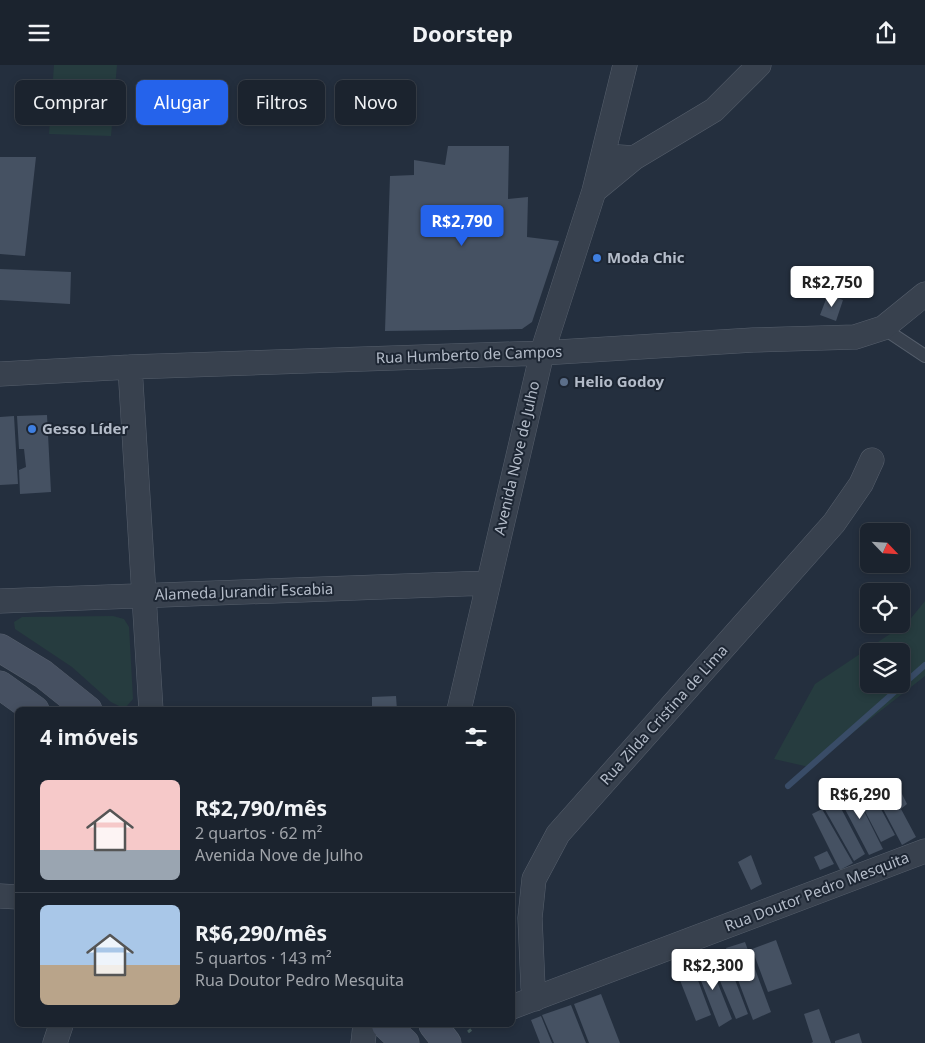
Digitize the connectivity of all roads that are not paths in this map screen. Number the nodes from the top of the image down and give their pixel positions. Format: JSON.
{"nodes":[{"id":1,"x":625,"y":65,"type":"edge"},
{"id":2,"x":759,"y":65,"type":"edge"},
{"id":3,"x":602,"y":156,"type":"junction"},
{"id":4,"x":634,"y":158,"type":"junction"},
{"id":5,"x":594,"y":191,"type":"junction"},
{"id":6,"x":925,"y":294,"type":"edge"},
{"id":7,"x":883,"y":328,"type":"junction"},
{"id":8,"x":542,"y":353,"type":"junction"},
{"id":9,"x":925,"y":356,"type":"edge"},
{"id":10,"x":130,"y":367,"type":"junction"},
{"id":11,"x":0,"y":374,"type":"edge"},
{"id":12,"x":872,"y":460,"type":"dead end"},
{"id":13,"x":488,"y":583,"type":"junction"},
{"id":14,"x":144,"y":595,"type":"junction"},
{"id":15,"x":0,"y":601,"type":"edge"},
{"id":16,"x":0,"y":648,"type":"edge"},
{"id":17,"x":0,"y":685,"type":"edge"},
{"id":18,"x":31,"y":707,"type":"edge"},
{"id":19,"x":84,"y":707,"type":"edge"},
{"id":20,"x":151,"y":707,"type":"edge"},
{"id":21,"x":460,"y":707,"type":"edge"},
{"id":22,"x":925,"y":851,"type":"edge"},
{"id":23,"x":0,"y":896,"type":"edge"},
{"id":24,"x":15,"y":897,"type":"edge"},
{"id":25,"x":536,"y":999,"type":"junction"},
{"id":26,"x":515,"y":1006,"type":"edge"},
{"id":27,"x":60,"y":1027,"type":"edge"},
{"id":28,"x":365,"y":1027,"type":"edge"},
{"id":29,"x":435,"y":1027,"type":"edge"},
{"id":30,"x":55,"y":1043,"type":"edge"},
{"id":31,"x":363,"y":1043,"type":"edge"},
{"id":32,"x":447,"y":1043,"type":"edge"}],
"edges":[{"from":1,"to":3,"type":"street","name":"Avenida Nove de Julho"},
{"from":2,"to":4,"type":"street"},
{"from":3,"to":4,"type":"street"},
{"from":3,"to":5,"type":"street","name":"Avenida Nove de Julho"},
{"from":4,"to":5,"type":"street"},
{"from":5,"to":8,"type":"street","name":"Avenida Nove de Julho"},
{"from":6,"to":7,"type":"street","name":"Rua Humberto de Campos"},
{"from":7,"to":8,"type":"street","name":"Rua Humberto de Campos"},
{"from":7,"to":9,"type":"lane"},
{"from":8,"to":10,"type":"street","name":"Rua Humberto de Campos"},
{"from":8,"to":13,"type":"street","name":"Avenida Nove de Julho"},
{"from":10,"to":11,"type":"street","name":"Rua Humberto de Campos"},
{"from":10,"to":14,"type":"street"},
{"from":12,"to":25,"type":"street","name":"Rua Zilda Cristina de Lima"},
{"from":13,"to":14,"type":"street","name":"Alameda Jurandir Escabia"},
{"from":13,"to":21,"type":"street","name":"Avenida Nove de Julho"},
{"from":14,"to":15,"type":"street","name":"Alameda Jurandir Escabia"},
{"from":14,"to":20,"type":"street"},
{"from":16,"to":19,"type":"main road"},
{"from":17,"to":18,"type":"main road"},
{"from":22,"to":25,"type":"street","name":"Rua Doutor Pedro Mesquita"},
{"from":23,"to":24,"type":"street"},
{"from":25,"to":26,"type":"street","name":"Rua Doutor Pedro Mesquita"},
{"from":27,"to":30,"type":"street"},
{"from":28,"to":31,"type":"street"},
{"from":29,"to":32,"type":"main road"}]}
